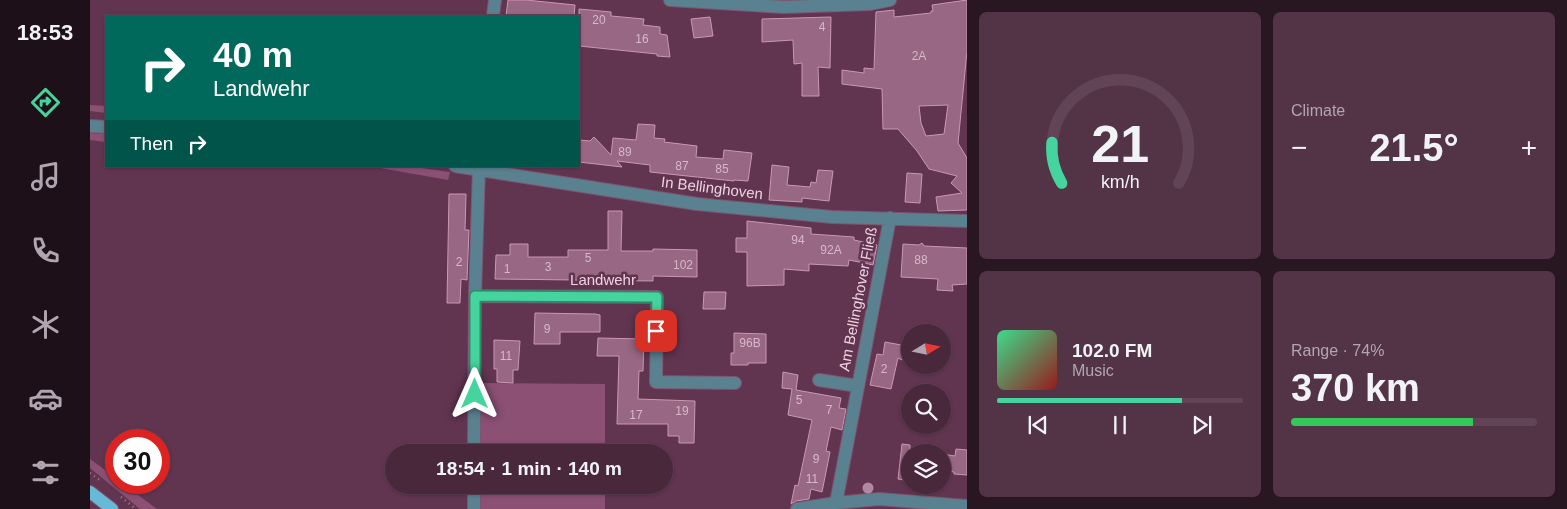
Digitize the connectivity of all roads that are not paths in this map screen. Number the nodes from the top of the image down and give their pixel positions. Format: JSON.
{"nodes":[{"id":1,"x":495,"y":0,"type":"edge"},
{"id":2,"x":670,"y":0,"type":"edge"},
{"id":3,"x":890,"y":0,"type":"edge"},
{"id":4,"x":697,"y":1,"type":"edge"},
{"id":5,"x":493,"y":15,"type":"edge"},
{"id":6,"x":90,"y":126,"type":"edge"},
{"id":7,"x":105,"y":127,"type":"edge"},
{"id":8,"x":479,"y":168,"type":"edge"},
{"id":9,"x":890,"y":218,"type":"junction"},
{"id":10,"x":967,"y":221,"type":"edge"},
{"id":11,"x":475,"y":296,"type":"junction"},
{"id":12,"x":819,"y":380,"type":"dead end"},
{"id":13,"x":735,"y":384,"type":"dead end"},
{"id":14,"x":858,"y":386,"type":"junction"},
{"id":15,"x":474,"y":444,"type":"edge"},
{"id":16,"x":90,"y":492,"type":"edge"},
{"id":17,"x":474,"y":494,"type":"edge"},
{"id":18,"x":836,"y":502,"type":"junction"},
{"id":19,"x":967,"y":506,"type":"edge"},
{"id":20,"x":112,"y":509,"type":"edge"},
{"id":21,"x":474,"y":509,"type":"edge"},
{"id":22,"x":797,"y":509,"type":"edge"}],
"edges":[{"from":1,"to":5,"type":"street"},
{"from":2,"to":4,"type":"street"},
{"from":3,"to":4,"type":"street"},
{"from":6,"to":7,"type":"street"},
{"from":8,"to":9,"type":"street","name":"In Bellinghoven"},
{"from":8,"to":11,"type":"street"},
{"from":9,"to":10,"type":"street","name":"In Bellinghoven"},
{"from":9,"to":14,"type":"street","name":"Am Bellinghover Fließ"},
{"from":11,"to":13,"type":"street","name":"Landwehr"},
{"from":11,"to":15,"type":"street"},
{"from":12,"to":14,"type":"street","name":"Am Bellinghover Fließ"},
{"from":14,"to":18,"type":"street","name":"Am Bellinghover Fließ"},
{"from":16,"to":20,"type":"main road"},
{"from":17,"to":21,"type":"street"},
{"from":18,"to":19,"type":"street"},
{"from":18,"to":22,"type":"street"}]}
